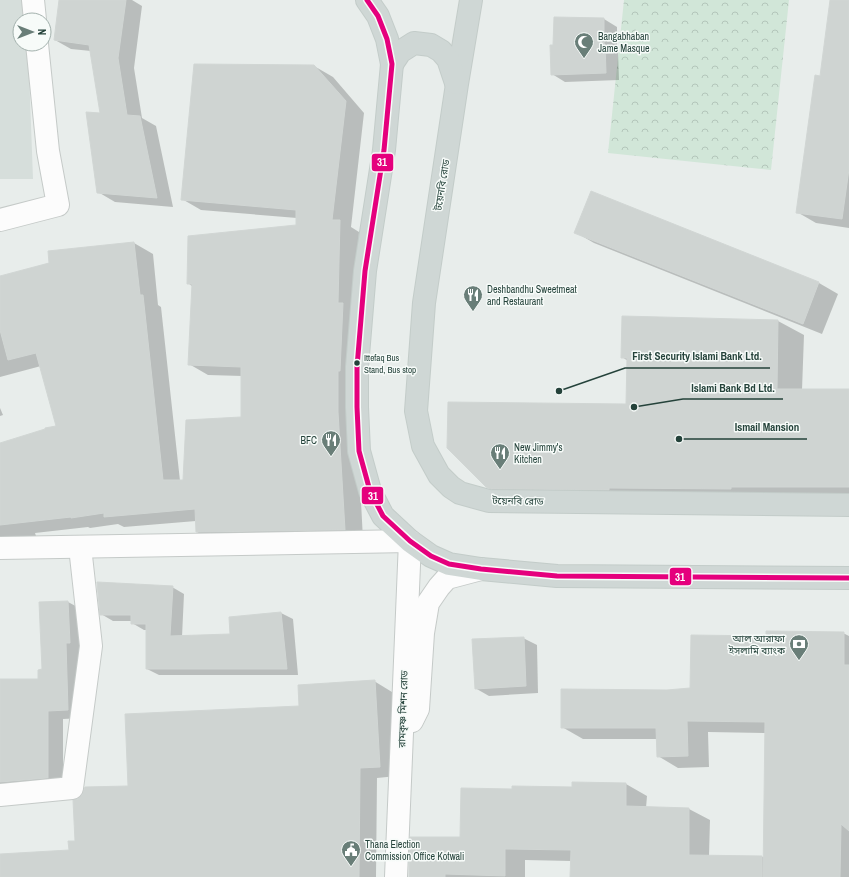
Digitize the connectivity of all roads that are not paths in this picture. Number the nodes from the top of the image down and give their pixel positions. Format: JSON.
{"nodes":[{"id":1,"x":33,"y":0,"type":"edge"},
{"id":2,"x":367,"y":0,"type":"edge"},
{"id":3,"x":471,"y":0,"type":"edge"},
{"id":4,"x":34,"y":12,"type":"edge"},
{"id":5,"x":39,"y":52,"type":"edge"},
{"id":6,"x":392,"y":64,"type":"junction"},
{"id":7,"x":457,"y":84,"type":"junction"},
{"id":8,"x":0,"y":220,"type":"edge"},
{"id":9,"x":849,"y":505,"type":"edge"},
{"id":10,"x":410,"y":541,"type":"junction"},
{"id":11,"x":80,"y":547,"type":"junction"},
{"id":12,"x":0,"y":548,"type":"edge"},
{"id":13,"x":481,"y":569,"type":"junction"},
{"id":14,"x":849,"y":578,"type":"edge"},
{"id":15,"x":402,"y":742,"type":"junction"},
{"id":16,"x":0,"y":795,"type":"edge"},
{"id":17,"x":396,"y":877,"type":"edge"}],
"edges":[{"from":1,"to":4,"type":"street"},
{"from":2,"to":6,"type":"main road"},
{"from":3,"to":7,"type":"main road","name":"টয়েনবি রোড"},
{"from":5,"to":8,"type":"street"},
{"from":6,"to":7,"type":"main road"},
{"from":6,"to":10,"type":"main road"},
{"from":7,"to":9,"type":"main road","name":"টয়েনবি রোড"},
{"from":10,"to":11,"type":"street"},
{"from":10,"to":13,"type":"main road"},
{"from":10,"to":15,"type":"street","name":"রামকৃষ্ণ মিশন রোড"},
{"from":11,"to":12,"type":"street"},
{"from":11,"to":16,"type":"street"},
{"from":13,"to":14,"type":"main road"},
{"from":13,"to":15,"type":"street"},
{"from":15,"to":17,"type":"street","name":"রামকৃষ্ণ মিশন রোড"}]}
